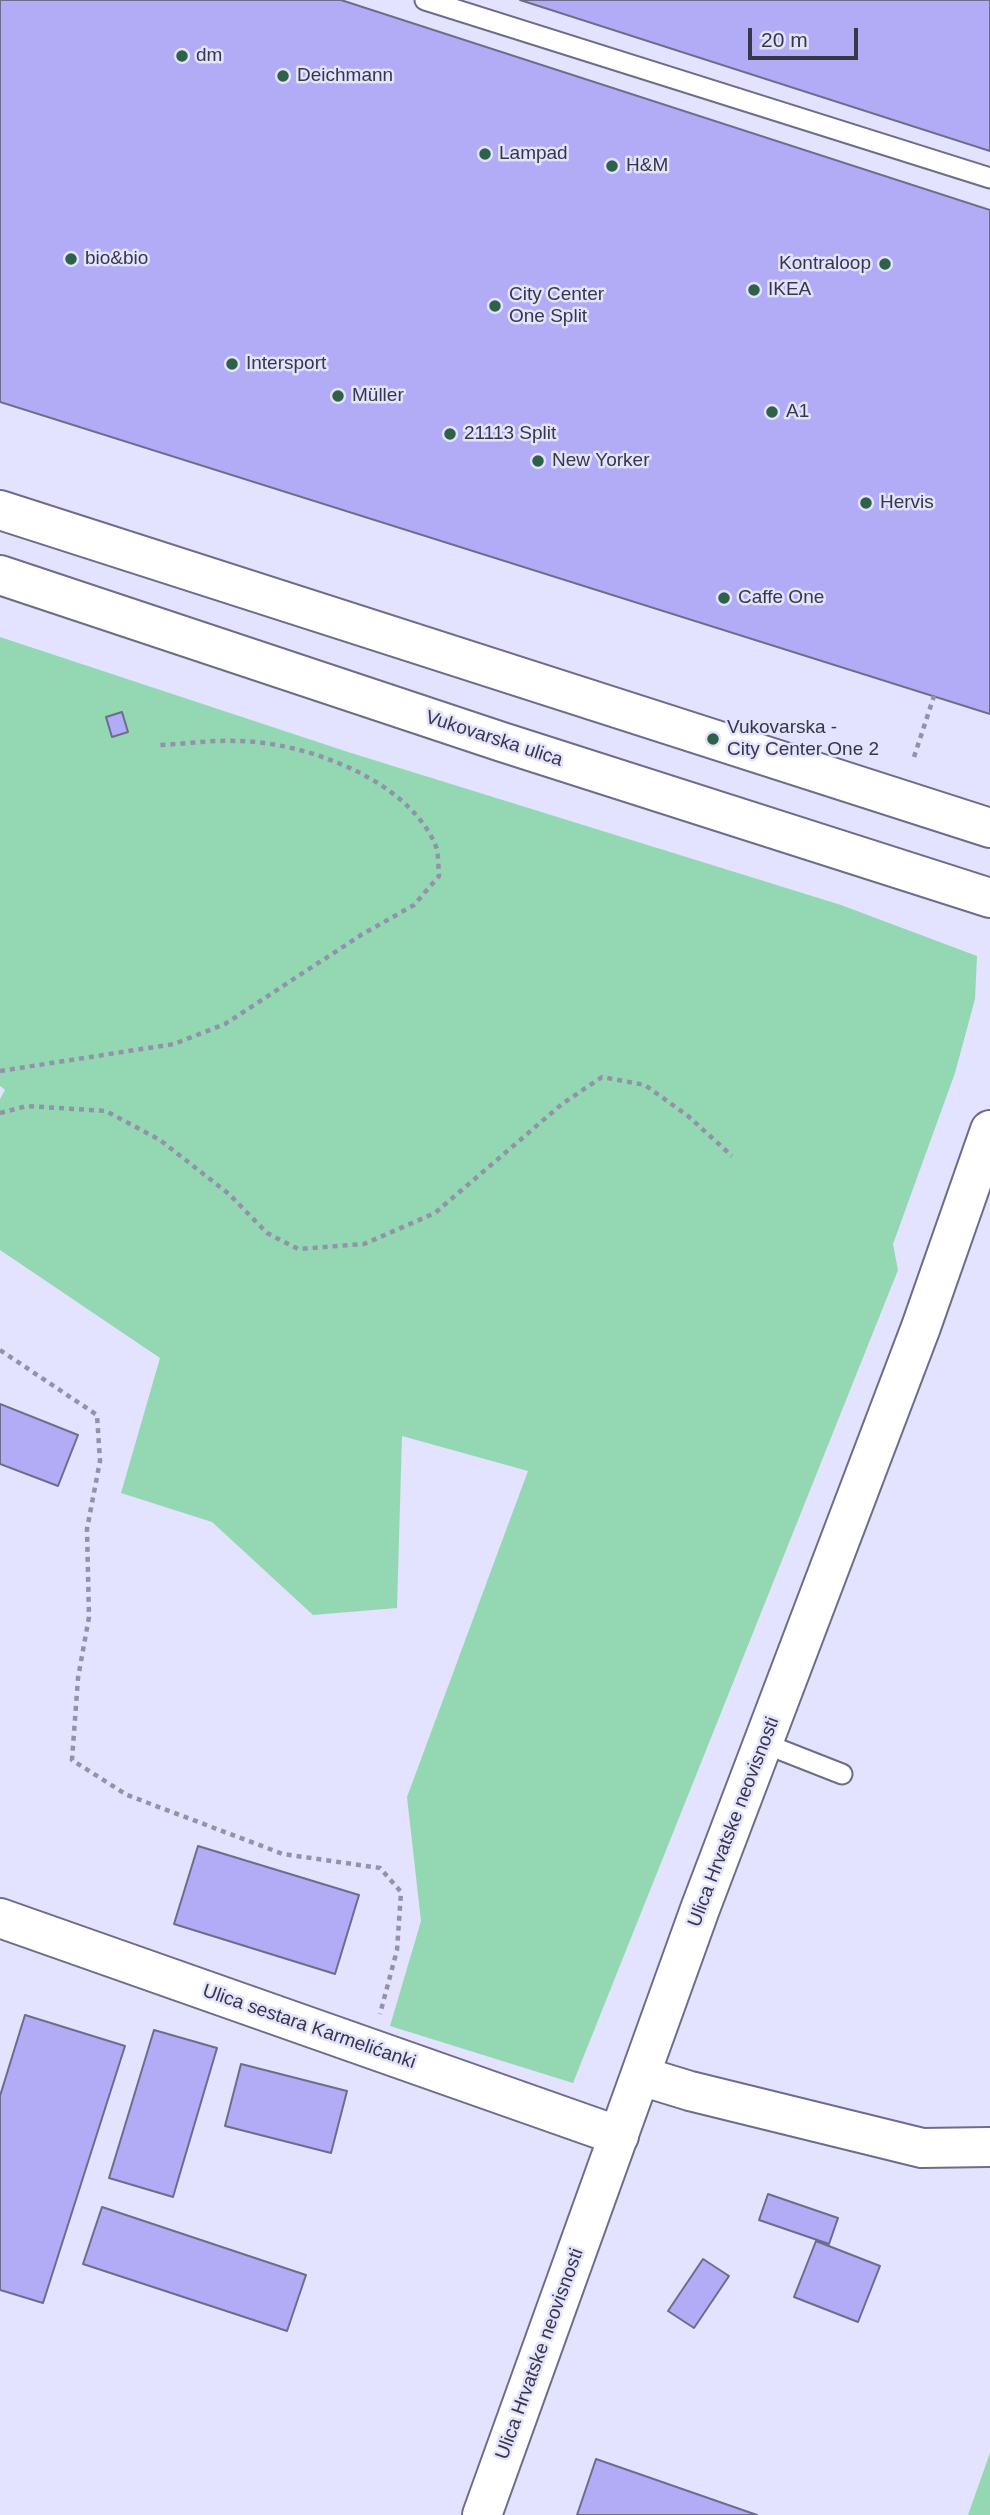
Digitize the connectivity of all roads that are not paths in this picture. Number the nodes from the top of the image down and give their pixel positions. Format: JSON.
{"nodes":[{"id":1,"x":425,"y":0,"type":"edge"},
{"id":2,"x":990,"y":178,"type":"edge"},
{"id":3,"x":0,"y":510,"type":"edge"},
{"id":4,"x":0,"y":575,"type":"edge"},
{"id":5,"x":990,"y":828,"type":"edge"},
{"id":6,"x":990,"y":898,"type":"edge"},
{"id":7,"x":990,"y":1130,"type":"edge"},
{"id":8,"x":763,"y":1743,"type":"junction"},
{"id":9,"x":842,"y":1774,"type":"dead end"},
{"id":10,"x":0,"y":1918,"type":"edge"},
{"id":11,"x":640,"y":2076,"type":"junction"},
{"id":12,"x":619,"y":2136,"type":"junction"},
{"id":13,"x":990,"y":2147,"type":"edge"},
{"id":14,"x":482,"y":2515,"type":"edge"}],
"edges":[{"from":1,"to":2,"type":"lane"},
{"from":3,"to":5,"type":"street"},
{"from":4,"to":6,"type":"street","name":"Vukovarska ulica"},
{"from":7,"to":8,"type":"street","name":"Ulica Hrvatske neovisnosti"},
{"from":8,"to":9,"type":"lane"},
{"from":8,"to":11,"type":"street","name":"Ulica Hrvatske neovisnosti"},
{"from":10,"to":12,"type":"street","name":"Ulica sestara Karmelićanki"},
{"from":11,"to":12,"type":"street","name":"Ulica Hrvatske neovisnosti"},
{"from":11,"to":13,"type":"street"},
{"from":12,"to":14,"type":"street","name":"Ulica Hrvatske neovisnosti"}]}
